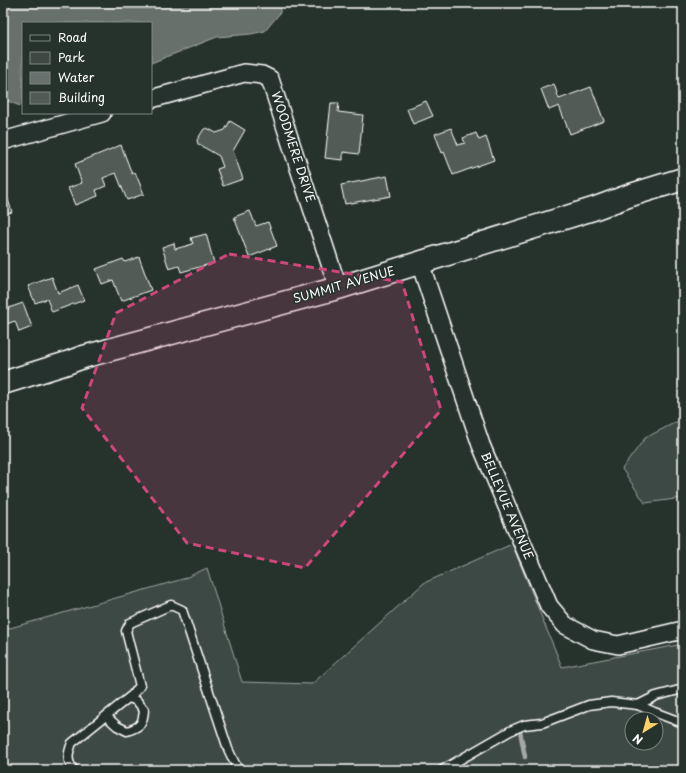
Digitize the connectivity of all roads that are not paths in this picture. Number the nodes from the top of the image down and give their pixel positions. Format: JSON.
{"nodes":[{"id":1,"x":152,"y":99,"type":"edge"},
{"id":2,"x":98,"y":114,"type":"edge"},
{"id":3,"x":3,"y":141,"type":"edge"},
{"id":4,"x":683,"y":179,"type":"edge"},
{"id":5,"x":420,"y":263,"type":"junction"},
{"id":6,"x":338,"y":288,"type":"junction"},
{"id":7,"x":3,"y":383,"type":"edge"},
{"id":8,"x":683,"y":630,"type":"edge"},
{"id":9,"x":683,"y":689,"type":"edge"},
{"id":10,"x":129,"y":698,"type":"junction"},
{"id":11,"x":638,"y":705,"type":"junction"},
{"id":12,"x":106,"y":716,"type":"junction"},
{"id":13,"x":683,"y":723,"type":"edge"},
{"id":14,"x":74,"y":770,"type":"edge"},
{"id":15,"x":238,"y":770,"type":"edge"},
{"id":16,"x":442,"y":770,"type":"edge"}],
"edges":[{"from":1,"to":6,"type":"street","name":"WOODMERE DRIVE"},
{"from":2,"to":3,"type":"street"},
{"from":4,"to":5,"type":"street","name":"SUMMIT AVENUE"},
{"from":5,"to":6,"type":"street","name":"SUMMIT AVENUE"},
{"from":5,"to":8,"type":"street","name":"BELLEVUE AVENUE"},
{"from":6,"to":7,"type":"street","name":"SUMMIT AVENUE"},
{"from":9,"to":11,"type":"lane"},
{"from":10,"to":12,"type":"lane"},
{"from":10,"to":12,"type":"lane"},
{"from":10,"to":15,"type":"lane"},
{"from":11,"to":13,"type":"lane"},
{"from":11,"to":16,"type":"lane"},
{"from":12,"to":14,"type":"lane"}]}
